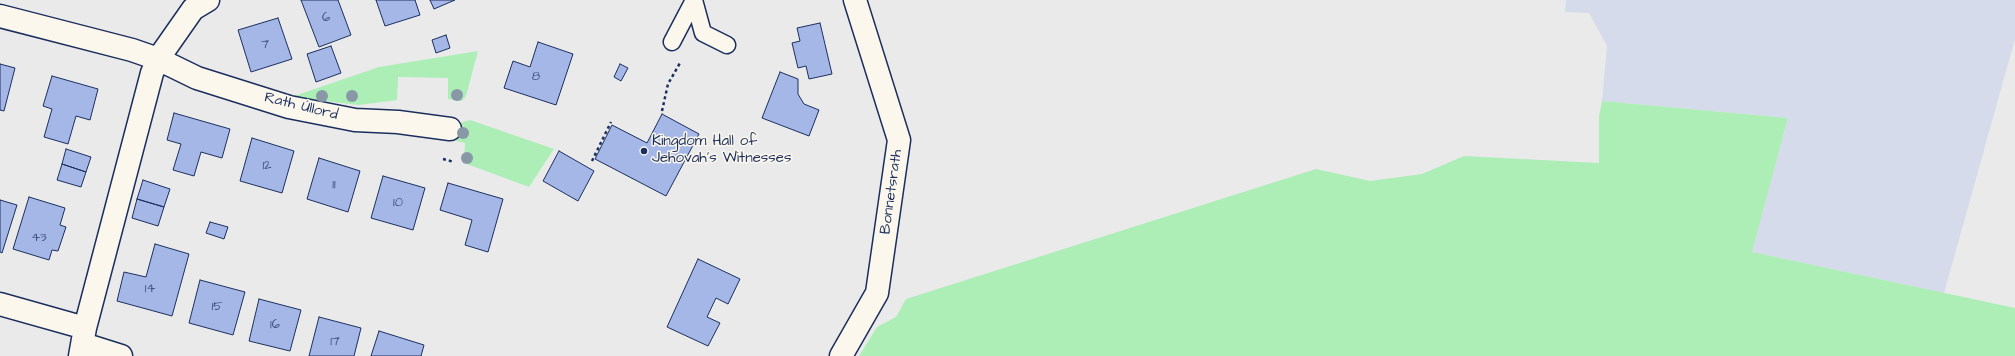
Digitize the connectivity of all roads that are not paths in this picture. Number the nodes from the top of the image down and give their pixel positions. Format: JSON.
{"nodes":[{"id":1,"x":8,"y":0,"type":"edge"},
{"id":2,"x":694,"y":0,"type":"edge"},
{"id":3,"x":855,"y":0,"type":"edge"},
{"id":4,"x":196,"y":3,"type":"edge"},
{"id":5,"x":7,"y":18,"type":"edge"},
{"id":6,"x":672,"y":42,"type":"dead end"},
{"id":7,"x":727,"y":45,"type":"dead end"},
{"id":8,"x":158,"y":59,"type":"junction"},
{"id":9,"x":450,"y":129,"type":"dead end"},
{"id":10,"x":0,"y":304,"type":"edge"},
{"id":11,"x":83,"y":343,"type":"edge"},
{"id":12,"x":121,"y":356,"type":"edge"},
{"id":13,"x":841,"y":356,"type":"edge"}],
"edges":[{"from":1,"to":5,"type":"street","name":"Rath Úllord"},
{"from":2,"to":6,"type":"lane"},
{"from":2,"to":7,"type":"lane"},
{"from":3,"to":13,"type":"street","name":"Bonnetsrath"},
{"from":4,"to":8,"type":"street"},
{"from":5,"to":8,"type":"street","name":"Rath Úllord"},
{"from":8,"to":9,"type":"street","name":"Rath Úllord"},
{"from":8,"to":11,"type":"street"},
{"from":10,"to":11,"type":"street"},
{"from":11,"to":12,"type":"street"}]}
